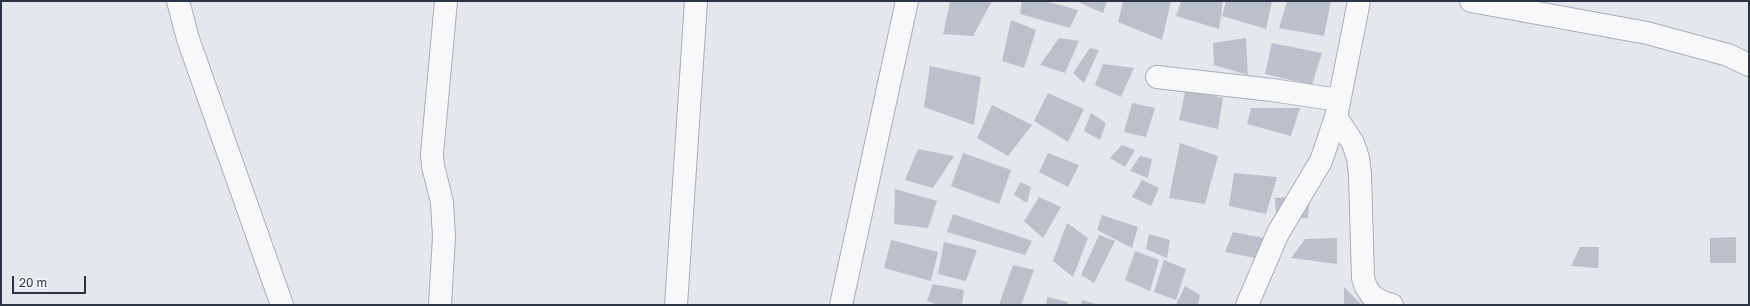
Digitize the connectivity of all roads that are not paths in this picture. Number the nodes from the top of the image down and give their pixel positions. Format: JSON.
{"nodes":[{"id":1,"x":178,"y":1,"type":"edge"},
{"id":2,"x":446,"y":1,"type":"edge"},
{"id":3,"x":696,"y":1,"type":"edge"},
{"id":4,"x":908,"y":1,"type":"edge"},
{"id":5,"x":1359,"y":1,"type":"edge"},
{"id":6,"x":1471,"y":1,"type":"edge"},
{"id":7,"x":1749,"y":65,"type":"edge"},
{"id":8,"x":1157,"y":77,"type":"dead end"},
{"id":9,"x":1338,"y":108,"type":"junction"},
{"id":10,"x":282,"y":305,"type":"edge"},
{"id":11,"x":440,"y":305,"type":"edge"},
{"id":12,"x":676,"y":305,"type":"edge"},
{"id":13,"x":842,"y":305,"type":"edge"},
{"id":14,"x":1247,"y":305,"type":"edge"},
{"id":15,"x":1392,"y":305,"type":"edge"}],
"edges":[{"from":1,"to":10,"type":"street"},
{"from":2,"to":11,"type":"street"},
{"from":3,"to":12,"type":"street"},
{"from":4,"to":13,"type":"street"},
{"from":5,"to":9,"type":"street"},
{"from":6,"to":7,"type":"street"},
{"from":8,"to":9,"type":"street"},
{"from":9,"to":14,"type":"street"},
{"from":9,"to":15,"type":"street"}]}
